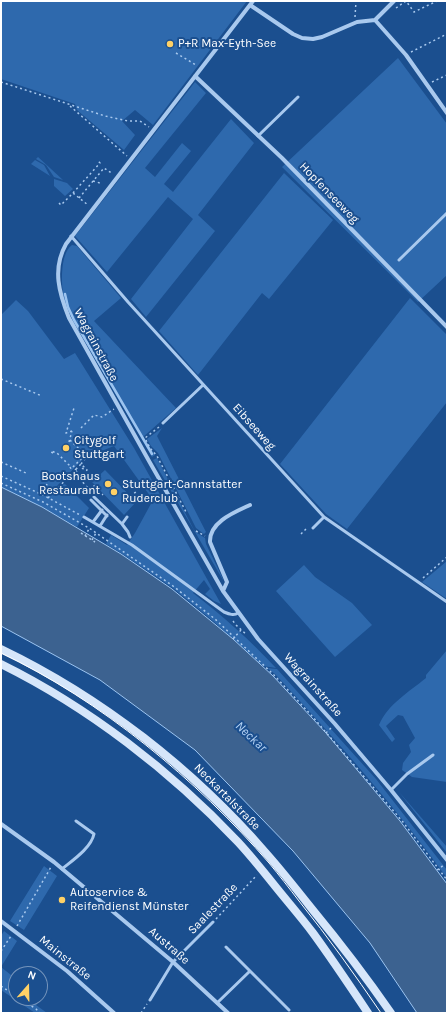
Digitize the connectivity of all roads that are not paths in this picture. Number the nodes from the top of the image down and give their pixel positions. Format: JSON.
{"nodes":[{"id":1,"x":393,"y":2,"type":"edge"},
{"id":2,"x":251,"y":3,"type":"edge"},
{"id":3,"x":375,"y":20,"type":"junction"},
{"id":4,"x":195,"y":76,"type":"junction"},
{"id":5,"x":298,"y":97,"type":"dead end"},
{"id":6,"x":447,"y":113,"type":"edge"},
{"id":7,"x":258,"y":136,"type":"junction"},
{"id":8,"x":447,"y":213,"type":"edge"},
{"id":9,"x":71,"y":236,"type":"junction"},
{"id":10,"x":400,"y":260,"type":"dead end"},
{"id":11,"x":447,"y":327,"type":"edge"},
{"id":12,"x":203,"y":385,"type":"junction"},
{"id":13,"x":164,"y":423,"type":"road end"},
{"id":14,"x":94,"y":497,"type":"dead end"},
{"id":15,"x":91,"y":500,"type":"dead end"},
{"id":16,"x":250,"y":504,"type":"dead end"},
{"id":17,"x":104,"y":507,"type":"junction"},
{"id":18,"x":101,"y":511,"type":"junction"},
{"id":19,"x":110,"y":513,"type":"junction"},
{"id":20,"x":106,"y":516,"type":"junction"},
{"id":21,"x":84,"y":517,"type":"road end"},
{"id":22,"x":127,"y":517,"type":"dead end"},
{"id":23,"x":324,"y":517,"type":"junction"},
{"id":24,"x":93,"y":522,"type":"junction"},
{"id":25,"x":122,"y":524,"type":"junction"},
{"id":26,"x":100,"y":526,"type":"junction"},
{"id":27,"x":313,"y":528,"type":"dead end"},
{"id":28,"x":130,"y":537,"type":"dead end"},
{"id":29,"x":223,"y":591,"type":"junction"},
{"id":30,"x":447,"y":602,"type":"edge"},
{"id":31,"x":238,"y":613,"type":"junction"},
{"id":32,"x":1,"y":649,"type":"edge"},
{"id":33,"x":1,"y":664,"type":"edge"},
{"id":34,"x":433,"y":755,"type":"dead end"},
{"id":35,"x":391,"y":790,"type":"junction"},
{"id":36,"x":76,"y":820,"type":"dead end"},
{"id":37,"x":1,"y":824,"type":"edge"},
{"id":38,"x":447,"y":860,"type":"edge"},
{"id":39,"x":62,"y":869,"type":"junction"},
{"id":40,"x":1,"y":922,"type":"edge"},
{"id":41,"x":213,"y":922,"type":"road end"},
{"id":42,"x":226,"y":946,"type":"dead end"},
{"id":43,"x":174,"y":962,"type":"junction"},
{"id":44,"x":250,"y":971,"type":"junction"},
{"id":45,"x":150,"y":1000,"type":"road end"},
{"id":46,"x":217,"y":1003,"type":"junction"},
{"id":47,"x":289,"y":1010,"type":"dead end"},
{"id":48,"x":114,"y":1013,"type":"edge"},
{"id":49,"x":228,"y":1013,"type":"edge"},
{"id":50,"x":368,"y":1013,"type":"edge"},
{"id":51,"x":391,"y":1013,"type":"edge"}],
"edges":[{"from":1,"to":3,"type":"street"},
{"from":2,"to":3,"type":"street"},
{"from":2,"to":4,"type":"street","name":"Wagrainstraße"},
{"from":3,"to":6,"type":"street"},
{"from":4,"to":7,"type":"street","name":"Hopfenseeweg"},
{"from":4,"to":9,"type":"street","name":"Wagrainstraße"},
{"from":5,"to":7,"type":"lane"},
{"from":7,"to":11,"type":"street","name":"Hopfenseeweg"},
{"from":8,"to":10,"type":"lane"},
{"from":9,"to":12,"type":"lane","name":"Eibseeweg"},
{"from":9,"to":29,"type":"street","name":"Wagrainstraße"},
{"from":12,"to":13,"type":"lane"},
{"from":12,"to":23,"type":"lane","name":"Eibseeweg"},
{"from":14,"to":17,"type":"lane"},
{"from":15,"to":18,"type":"lane"},
{"from":16,"to":29,"type":"street"},
{"from":17,"to":18,"type":"lane"},
{"from":17,"to":19,"type":"lane"},
{"from":18,"to":20,"type":"lane"},
{"from":18,"to":24,"type":"lane"},
{"from":19,"to":20,"type":"lane"},
{"from":19,"to":25,"type":"lane"},
{"from":20,"to":26,"type":"lane"},
{"from":21,"to":24,"type":"lane"},
{"from":22,"to":25,"type":"lane"},
{"from":23,"to":27,"type":"lane"},
{"from":23,"to":30,"type":"lane","name":"Eibseeweg"},
{"from":24,"to":26,"type":"lane"},
{"from":25,"to":28,"type":"lane"},
{"from":26,"to":31,"type":"lane"},
{"from":29,"to":31,"type":"street","name":"Wagrainstraße"},
{"from":31,"to":35,"type":"street","name":"Wagrainstraße"},
{"from":32,"to":51,"type":"main road","name":"Neckartalstraße"},
{"from":33,"to":50,"type":"main road","name":"Neckartalstraße"},
{"from":34,"to":35,"type":"lane"},
{"from":35,"to":38,"type":"street","name":"Wagrainstraße"},
{"from":36,"to":39,"type":"lane"},
{"from":37,"to":39,"type":"street","name":"Austraße"},
{"from":39,"to":43,"type":"street","name":"Austraße"},
{"from":40,"to":48,"type":"street","name":"Mainstraße"},
{"from":41,"to":43,"type":"lane","name":"Saalestraße"},
{"from":42,"to":44,"type":"lane"},
{"from":43,"to":45,"type":"lane","name":"Saalestraße"},
{"from":43,"to":46,"type":"street","name":"Austraße"},
{"from":44,"to":46,"type":"lane"},
{"from":44,"to":47,"type":"lane"},
{"from":46,"to":49,"type":"street","name":"Austraße"}]}
